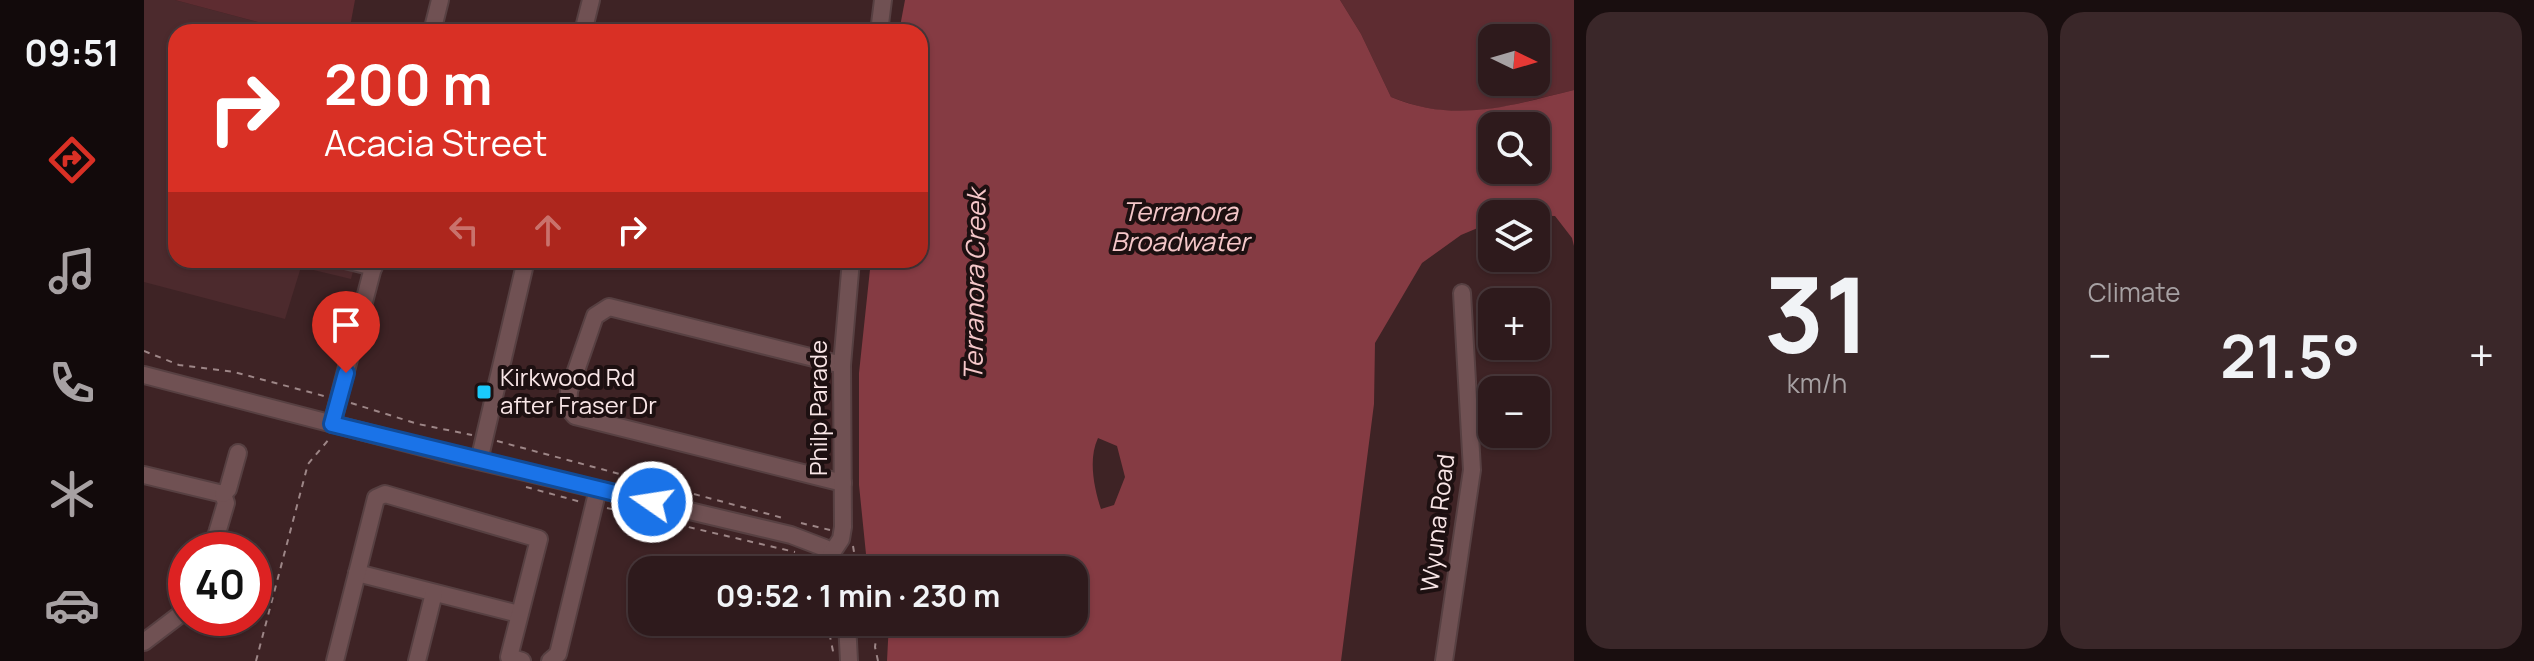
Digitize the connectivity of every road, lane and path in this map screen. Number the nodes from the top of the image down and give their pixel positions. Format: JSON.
{"nodes":[{"id":1,"x":440,"y":0,"type":"edge"},
{"id":2,"x":591,"y":0,"type":"edge"},
{"id":3,"x":883,"y":0,"type":"edge"},
{"id":4,"x":434,"y":24,"type":"edge"},
{"id":5,"x":585,"y":24,"type":"edge"},
{"id":6,"x":880,"y":24,"type":"edge"},
{"id":7,"x":374,"y":268,"type":"edge"},
{"id":8,"x":524,"y":268,"type":"edge"},
{"id":9,"x":850,"y":268,"type":"edge"},
{"id":10,"x":1462,"y":293,"type":"dead end"},
{"id":11,"x":144,"y":351,"type":"edge"},
{"id":12,"x":842,"y":365,"type":"junction"},
{"id":13,"x":144,"y":375,"type":"edge"},
{"id":14,"x":325,"y":396,"type":"dead end"},
{"id":15,"x":351,"y":403,"type":"dead end"},
{"id":16,"x":332,"y":424,"type":"junction"},
{"id":17,"x":473,"y":435,"type":"dead end"},
{"id":18,"x":497,"y":441,"type":"dead end"},
{"id":19,"x":238,"y":453,"type":"dead end"},
{"id":20,"x":479,"y":461,"type":"junction"},
{"id":21,"x":144,"y":475,"type":"edge"},
{"id":22,"x":843,"y":483,"type":"junction"},
{"id":23,"x":598,"y":489,"type":"junction"},
{"id":24,"x":223,"y":494,"type":"junction"},
{"id":25,"x":787,"y":519,"type":"dead end"},
{"id":26,"x":798,"y":523,"type":"dead end"},
{"id":27,"x":835,"y":531,"type":"dead end"},
{"id":28,"x":217,"y":532,"type":"edge"},
{"id":29,"x":854,"y":533,"type":"dead end"},
{"id":30,"x":831,"y":554,"type":"joint"},
{"id":31,"x":852,"y":556,"type":"edge"},
{"id":32,"x":357,"y":573,"type":"junction"},
{"id":33,"x":434,"y":593,"type":"junction"},
{"id":34,"x":519,"y":614,"type":"junction"},
{"id":35,"x":168,"y":624,"type":"edge"},
{"id":36,"x":830,"y":636,"type":"edge"},
{"id":37,"x":848,"y":636,"type":"edge"},
{"id":38,"x":876,"y":636,"type":"edge"},
{"id":39,"x":144,"y":642,"type":"edge"},
{"id":40,"x":557,"y":659,"type":"edge"},
{"id":41,"x":335,"y":661,"type":"edge"},
{"id":42,"x":417,"y":661,"type":"edge"},
{"id":43,"x":522,"y":661,"type":"edge"},
{"id":44,"x":835,"y":661,"type":"edge"},
{"id":45,"x":849,"y":661,"type":"edge"},
{"id":46,"x":878,"y":661,"type":"edge"},
{"id":47,"x":1444,"y":661,"type":"edge"}],
"edges":[{"from":1,"to":4,"type":"street"},
{"from":2,"to":5,"type":"street"},
{"from":3,"to":6,"type":"street"},
{"from":7,"to":16,"type":"street"},
{"from":8,"to":20,"type":"street"},
{"from":9,"to":12,"type":"street","name":"Philp Parade"},
{"from":10,"to":47,"type":"street","name":"Wyuna Road"},
{"from":11,"to":14,"type":"path"},
{"from":12,"to":22,"type":"street","name":"Philp Parade"},
{"from":12,"to":22,"type":"street"},
{"from":13,"to":16,"type":"street"},
{"from":15,"to":17,"type":"path"},
{"from":16,"to":20,"type":"street"},
{"from":18,"to":25,"type":"path"},
{"from":19,"to":24,"type":"street"},
{"from":20,"to":23,"type":"street"},
{"from":21,"to":24,"type":"street"},
{"from":22,"to":30,"type":"street","name":"Philp Parade"},
{"from":23,"to":30,"type":"street"},
{"from":23,"to":40,"type":"street"},
{"from":24,"to":28,"type":"street"},
{"from":26,"to":27,"type":"path"},
{"from":29,"to":31,"type":"path"},
{"from":32,"to":33,"type":"street"},
{"from":32,"to":34,"type":"street"},
{"from":32,"to":41,"type":"street"},
{"from":33,"to":34,"type":"street"},
{"from":33,"to":42,"type":"street"},
{"from":34,"to":43,"type":"street"},
{"from":35,"to":39,"type":"street"},
{"from":36,"to":44,"type":"path"},
{"from":37,"to":45,"type":"street"},
{"from":38,"to":46,"type":"path"}]}
